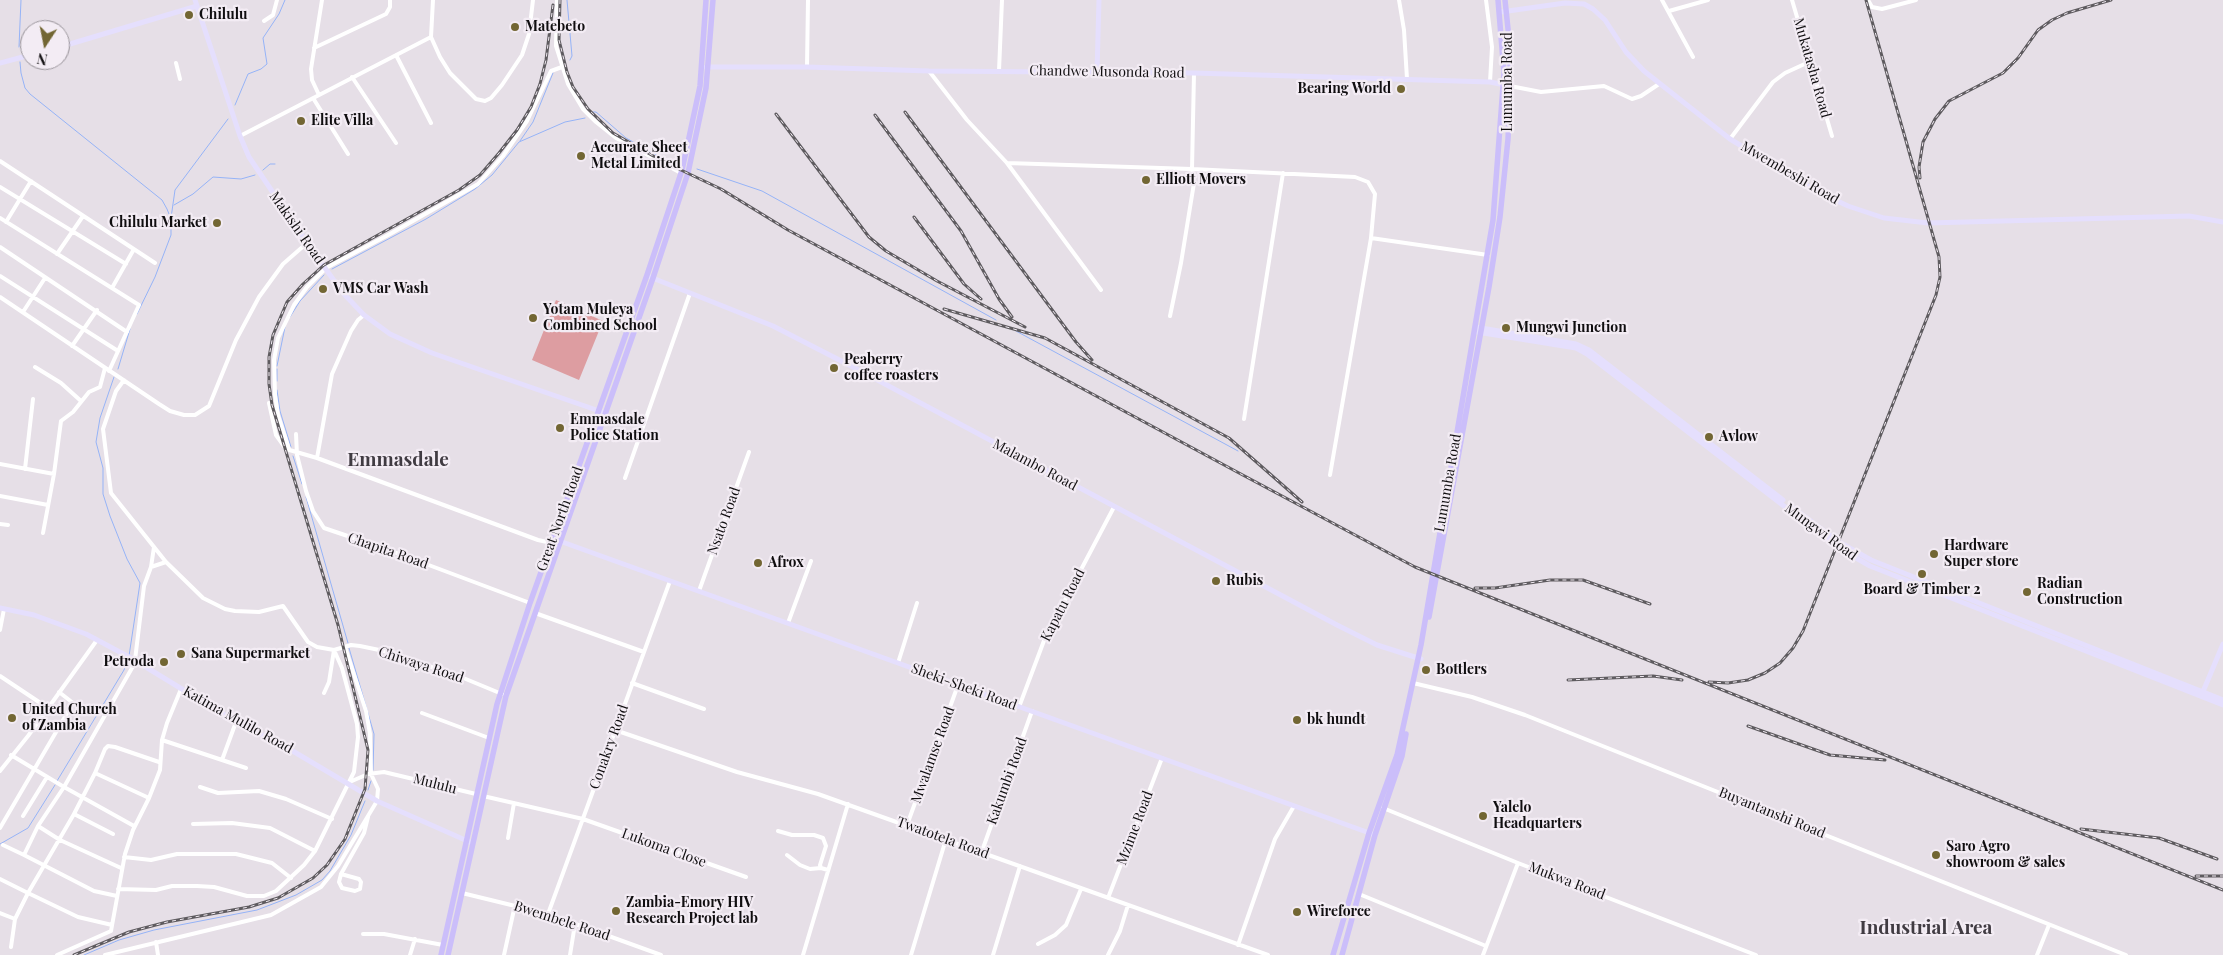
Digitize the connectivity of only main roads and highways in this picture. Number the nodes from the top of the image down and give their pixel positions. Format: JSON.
{"nodes":[{"id":1,"x":706,"y":0,"type":"edge"},
{"id":2,"x":713,"y":0,"type":"edge"},
{"id":3,"x":1498,"y":0,"type":"edge"},
{"id":4,"x":1505,"y":0,"type":"edge"},
{"id":5,"x":1504,"y":12,"type":"junction"},
{"id":6,"x":706,"y":67,"type":"junction"},
{"id":7,"x":1507,"y":86,"type":"junction"},
{"id":8,"x":650,"y":277,"type":"junction"},
{"id":9,"x":1478,"y":330,"type":"junction"},
{"id":10,"x":557,"y":540,"type":"junction"},
{"id":11,"x":503,"y":695,"type":"junction"},
{"id":12,"x":1372,"y":834,"type":"junction"},
{"id":13,"x":441,"y":955,"type":"edge"},
{"id":14,"x":448,"y":955,"type":"edge"},
{"id":15,"x":1333,"y":955,"type":"edge"},
{"id":16,"x":1342,"y":955,"type":"edge"}],
"edges":[{"from":1,"to":6,"type":"main road","name":"Great North Road"},
{"from":2,"to":6,"type":"main road","name":"Great North Road"},
{"from":3,"to":5,"type":"main road","name":"Lumumba Road"},
{"from":4,"to":5,"type":"main road","name":"Lumumba Road"},
{"from":5,"to":7,"type":"main road","name":"Lumumba Road"},
{"from":6,"to":8,"type":"main road","name":"Great North Road"},
{"from":6,"to":8,"type":"main road","name":"Great North Road"},
{"from":7,"to":9,"type":"main road","name":"Lumumba Road"},
{"from":7,"to":9,"type":"main road","name":"Lumumba Road"},
{"from":8,"to":10,"type":"main road","name":"Great North Road"},
{"from":9,"to":12,"type":"main road","name":"Lumumba Road"},
{"from":10,"to":11,"type":"main road","name":"Great North Road"},
{"from":10,"to":11,"type":"main road","name":"Great North Road"},
{"from":11,"to":13,"type":"main road","name":"Great North Road"},
{"from":11,"to":14,"type":"main road","name":"Great North Road"},
{"from":12,"to":15,"type":"main road","name":"Lumumba Road"},
{"from":12,"to":16,"type":"main road","name":"Lumumba Road"}]}
